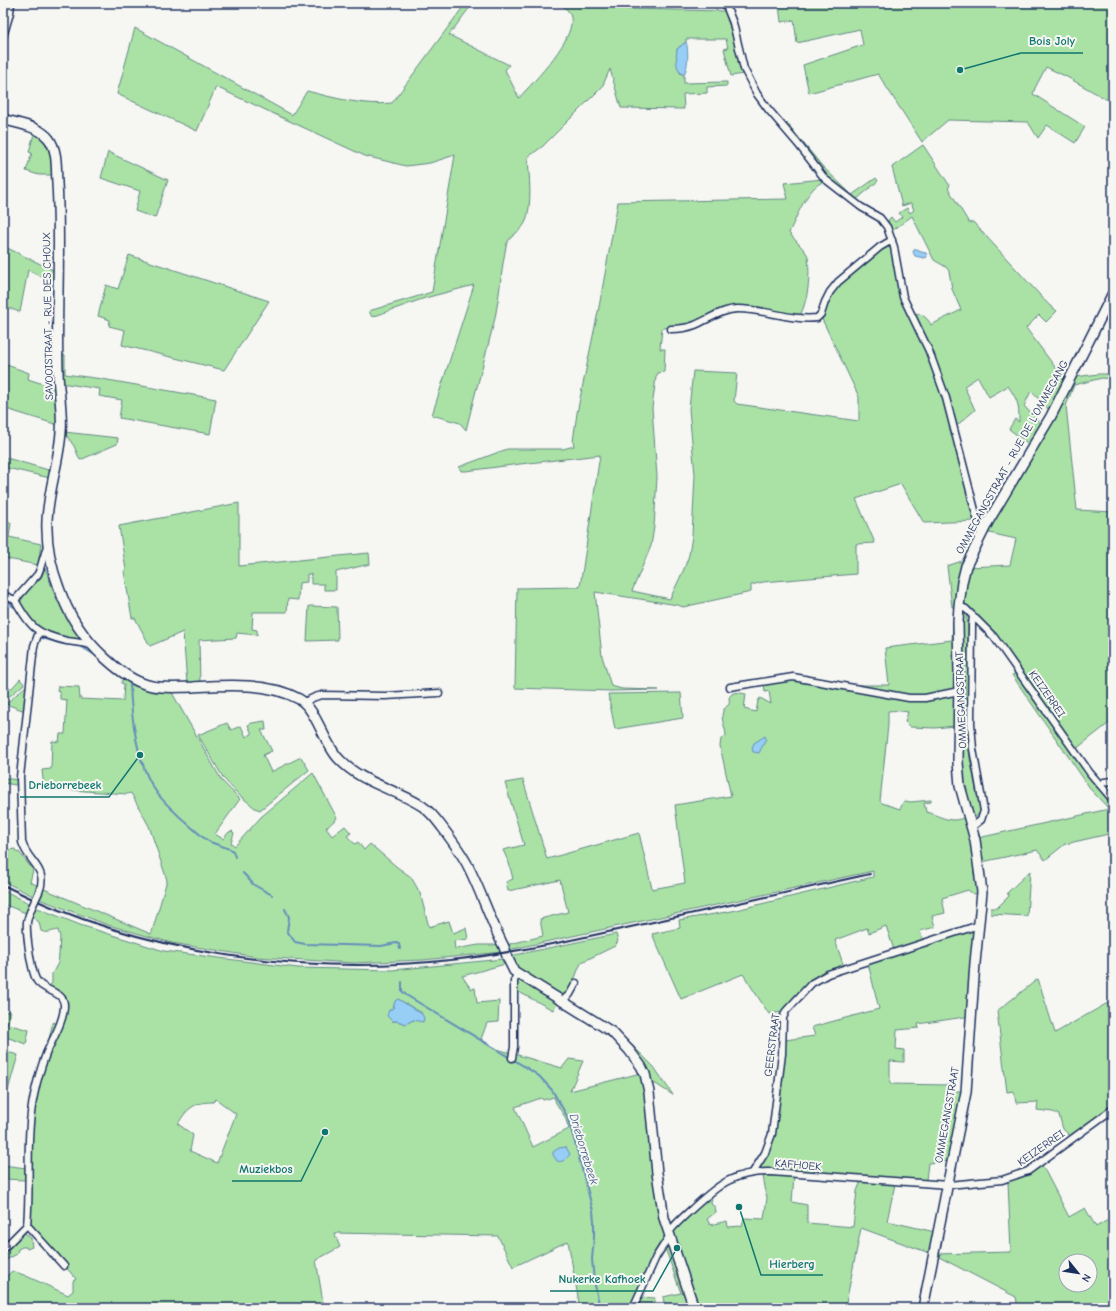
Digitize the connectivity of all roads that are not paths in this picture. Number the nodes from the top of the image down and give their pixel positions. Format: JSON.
{"nodes":[{"id":1,"x":11,"y":3,"type":"edge"},
{"id":2,"x":726,"y":3,"type":"edge"},
{"id":3,"x":3,"y":37,"type":"edge"},
{"id":4,"x":3,"y":119,"type":"edge"},
{"id":5,"x":892,"y":240,"type":"junction"},
{"id":6,"x":1113,"y":293,"type":"edge"},
{"id":7,"x":671,"y":329,"type":"dead end"},
{"id":8,"x":986,"y":525,"type":"junction"},
{"id":9,"x":48,"y":543,"type":"junction"},
{"id":10,"x":3,"y":594,"type":"edge"},
{"id":11,"x":15,"y":600,"type":"junction"},
{"id":12,"x":958,"y":606,"type":"junction"},
{"id":13,"x":973,"y":616,"type":"junction"},
{"id":14,"x":39,"y":632,"type":"junction"},
{"id":15,"x":92,"y":646,"type":"junction"},
{"id":16,"x":730,"y":687,"type":"dead end"},
{"id":17,"x":959,"y":691,"type":"junction"},
{"id":18,"x":439,"y":692,"type":"dead end"},
{"id":19,"x":304,"y":702,"type":"junction"},
{"id":20,"x":1113,"y":781,"type":"edge"},
{"id":21,"x":1101,"y":785,"type":"junction"},
{"id":22,"x":1113,"y":800,"type":"edge"},
{"id":23,"x":972,"y":826,"type":"junction"},
{"id":24,"x":979,"y":925,"type":"junction"},
{"id":25,"x":517,"y":974,"type":"junction"},
{"id":26,"x":576,"y":983,"type":"dead end"},
{"id":27,"x":562,"y":1001,"type":"junction"},
{"id":28,"x":512,"y":1058,"type":"dead end"},
{"id":29,"x":1113,"y":1109,"type":"edge"},
{"id":30,"x":753,"y":1172,"type":"junction"},
{"id":31,"x":948,"y":1185,"type":"junction"},
{"id":32,"x":27,"y":1225,"type":"junction"},
{"id":33,"x":669,"y":1233,"type":"junction"},
{"id":34,"x":3,"y":1249,"type":"edge"},
{"id":35,"x":64,"y":1266,"type":"dead end"},
{"id":36,"x":633,"y":1308,"type":"edge"},
{"id":37,"x":694,"y":1308,"type":"edge"},
{"id":38,"x":923,"y":1308,"type":"edge"}],
"edges":[{"from":1,"to":3,"type":"street"},
{"from":2,"to":5,"type":"street"},
{"from":4,"to":9,"type":"main road","name":"SAVOOISTRAAT - RUE DES CHOUX"},
{"from":5,"to":7,"type":"street"},
{"from":5,"to":8,"type":"street"},
{"from":6,"to":8,"type":"main road","name":"OMMEGANGSTRAAT - RUE DE L'OMMEGANG"},
{"from":8,"to":12,"type":"main road","name":"OMMEGANGSTRAAT - RUE DE L'OMMEGANG"},
{"from":9,"to":11,"type":"street","name":"SAVOOISTRAAT - RUE DES CHOUX"},
{"from":9,"to":15,"type":"main road","name":"SAVOOISTRAAT - RUE DES CHOUX"},
{"from":10,"to":11,"type":"street"},
{"from":11,"to":14,"type":"street","name":"SAVOOISTRAAT - RUE DES CHOUX"},
{"from":12,"to":13,"type":"street","name":"KEIZERREI"},
{"from":12,"to":17,"type":"main road","name":"OMMEGANGSTRAAT - RUE DE L'OMMEGANG"},
{"from":13,"to":21,"type":"street","name":"KEIZERREI"},
{"from":13,"to":23,"type":"street","name":"OMMEGANGSTRAAT"},
{"from":14,"to":15,"type":"street","name":"SAVOOISTRAAT - RUE DES CHOUX"},
{"from":14,"to":32,"type":"street","bridge":true},
{"from":15,"to":19,"type":"main road","name":"SAVOOISTRAAT - RUE DES CHOUX"},
{"from":16,"to":17,"type":"street"},
{"from":17,"to":23,"type":"main road","name":"OMMEGANGSTRAAT - RUE DE L'OMMEGANG"},
{"from":18,"to":19,"type":"street"},
{"from":19,"to":25,"type":"main road"},
{"from":20,"to":21,"type":"street"},
{"from":21,"to":22,"type":"street","name":"KEIZERREI"},
{"from":23,"to":24,"type":"main road","name":"OMMEGANGSTRAAT - RUE DE L'OMMEGANG"},
{"from":24,"to":30,"type":"street","name":"GEERSTRAAT"},
{"from":24,"to":31,"type":"main road","name":"OMMEGANGSTRAAT"},
{"from":25,"to":27,"type":"main road"},
{"from":25,"to":28,"type":"street"},
{"from":26,"to":27,"type":"street"},
{"from":27,"to":33,"type":"main road"},
{"from":29,"to":31,"type":"street","name":"KEIZERREI"},
{"from":30,"to":31,"type":"street","name":"KAFHOEK"},
{"from":30,"to":33,"type":"street","name":"KAFHOEK"},
{"from":31,"to":38,"type":"main road","name":"OMMEGANGSTRAAT"},
{"from":32,"to":34,"type":"street"},
{"from":32,"to":35,"type":"street"},
{"from":33,"to":36,"type":"street"},
{"from":33,"to":37,"type":"main road"}]}
